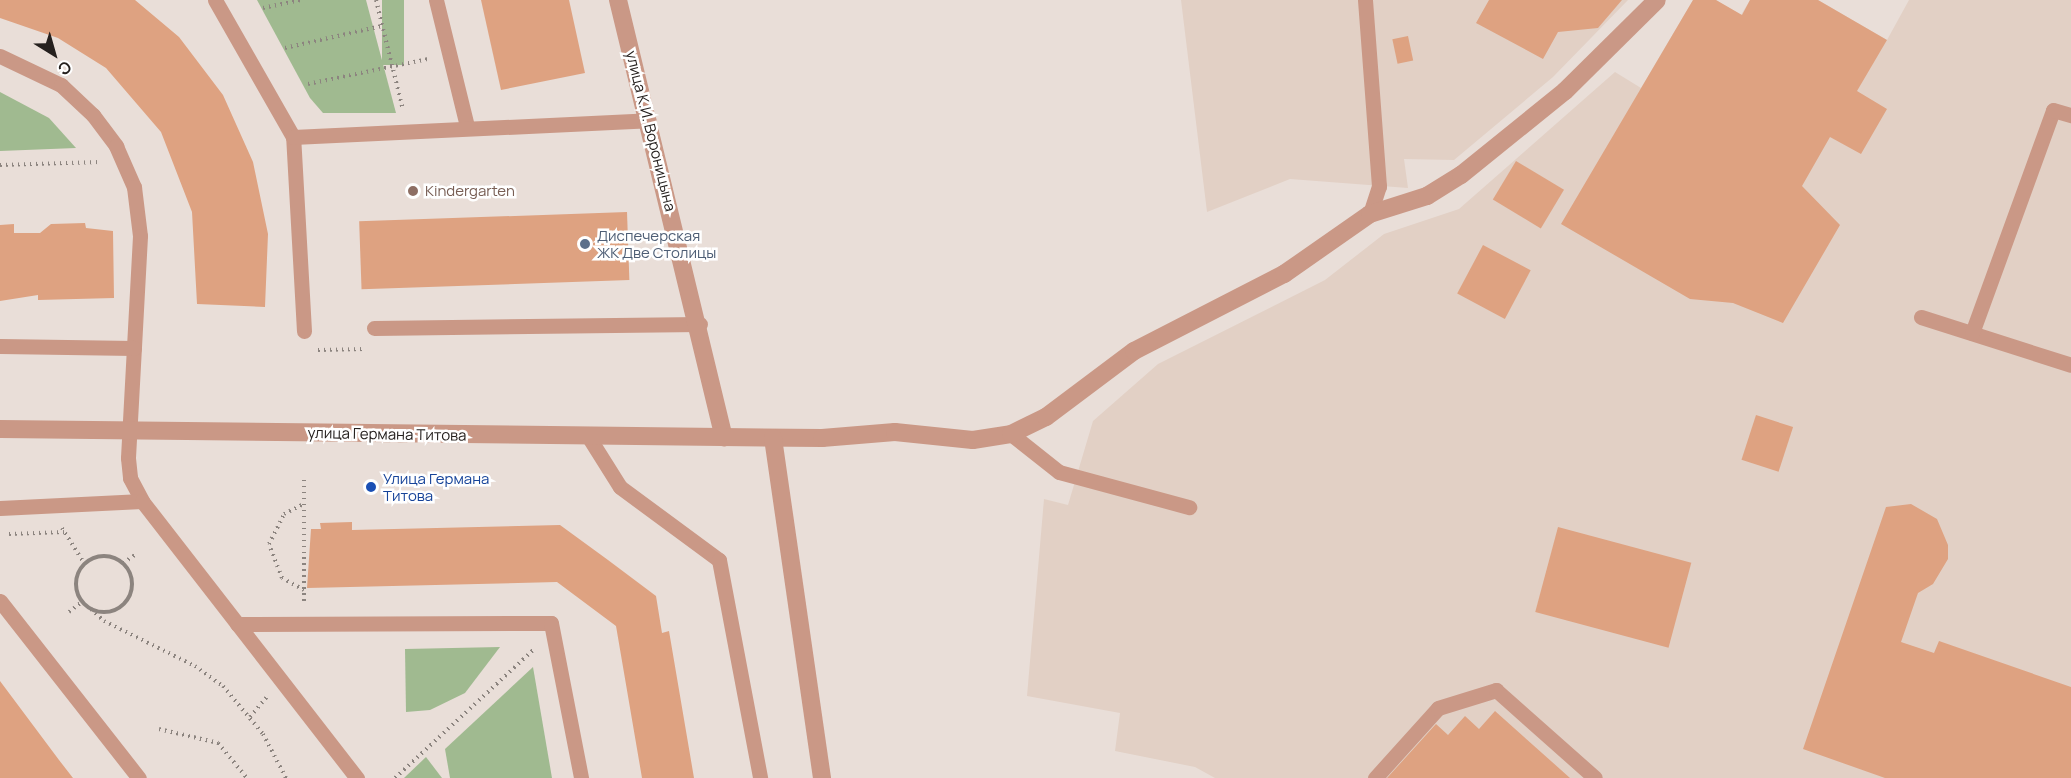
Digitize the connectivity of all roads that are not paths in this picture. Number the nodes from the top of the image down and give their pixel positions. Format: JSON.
{"nodes":[{"id":1,"x":216,"y":0,"type":"edge"},
{"id":2,"x":436,"y":0,"type":"edge"},
{"id":3,"x":618,"y":0,"type":"edge"},
{"id":4,"x":1365,"y":0,"type":"edge"},
{"id":5,"x":1657,"y":0,"type":"edge"},
{"id":6,"x":0,"y":56,"type":"edge"},
{"id":7,"x":2071,"y":116,"type":"edge"},
{"id":8,"x":649,"y":120,"type":"junction"},
{"id":9,"x":467,"y":126,"type":"junction"},
{"id":10,"x":293,"y":136,"type":"junction"},
{"id":11,"x":1370,"y":214,"type":"junction"},
{"id":12,"x":1921,"y":316,"type":"dead end"},
{"id":13,"x":700,"y":324,"type":"junction"},
{"id":14,"x":374,"y":328,"type":"road end"},
{"id":15,"x":304,"y":331,"type":"road end"},
{"id":16,"x":1972,"y":333,"type":"junction"},
{"id":17,"x":0,"y":346,"type":"edge"},
{"id":18,"x":134,"y":348,"type":"junction"},
{"id":19,"x":2071,"y":365,"type":"edge"},
{"id":20,"x":0,"y":429,"type":"edge"},
{"id":21,"x":129,"y":431,"type":"junction"},
{"id":22,"x":1011,"y":434,"type":"junction"},
{"id":23,"x":588,"y":436,"type":"junction"},
{"id":24,"x":724,"y":437,"type":"junction"},
{"id":25,"x":773,"y":438,"type":"junction"},
{"id":26,"x":142,"y":501,"type":"junction"},
{"id":27,"x":1189,"y":507,"type":"dead end"},
{"id":28,"x":0,"y":508,"type":"edge"},
{"id":29,"x":0,"y":601,"type":"edge"},
{"id":30,"x":237,"y":624,"type":"junction"},
{"id":31,"x":139,"y":778,"type":"edge"},
{"id":32,"x":357,"y":778,"type":"edge"},
{"id":33,"x":581,"y":778,"type":"edge"},
{"id":34,"x":760,"y":778,"type":"edge"},
{"id":35,"x":822,"y":778,"type":"edge"},
{"id":36,"x":1375,"y":778,"type":"edge"},
{"id":37,"x":1595,"y":778,"type":"edge"}],
"edges":[{"from":1,"to":10,"type":"lane"},
{"from":2,"to":9,"type":"lane"},
{"from":3,"to":8,"type":"street","name":"улица К.И. Вороницына"},
{"from":4,"to":11,"type":"lane"},
{"from":5,"to":11,"type":"street","name":"улица Германа Титова"},
{"from":6,"to":18,"type":"lane"},
{"from":7,"to":16,"type":"lane"},
{"from":8,"to":9,"type":"lane"},
{"from":8,"to":13,"type":"street","name":"улица К.И. Вороницына"},
{"from":9,"to":10,"type":"lane"},
{"from":10,"to":15,"type":"lane"},
{"from":11,"to":22,"type":"street","name":"улица Германа Титова"},
{"from":12,"to":16,"type":"lane"},
{"from":13,"to":14,"type":"lane"},
{"from":13,"to":24,"type":"street","name":"улица К.И. Вороницына"},
{"from":16,"to":19,"type":"lane"},
{"from":17,"to":18,"type":"lane"},
{"from":18,"to":21,"type":"lane"},
{"from":20,"to":21,"type":"street","name":"улица Германа Титова"},
{"from":21,"to":23,"type":"street","name":"улица Германа Титова"},
{"from":21,"to":26,"type":"lane"},
{"from":22,"to":25,"type":"street","name":"улица Германа Титова"},
{"from":22,"to":27,"type":"lane"},
{"from":23,"to":24,"type":"street","name":"улица Германа Титова"},
{"from":23,"to":34,"type":"lane"},
{"from":24,"to":25,"type":"street","name":"улица Германа Титова"},
{"from":25,"to":35,"type":"street"},
{"from":26,"to":28,"type":"lane"},
{"from":26,"to":30,"type":"lane"},
{"from":29,"to":31,"type":"lane"},
{"from":30,"to":32,"type":"lane"},
{"from":30,"to":33,"type":"lane"},
{"from":36,"to":37,"type":"lane"}]}
